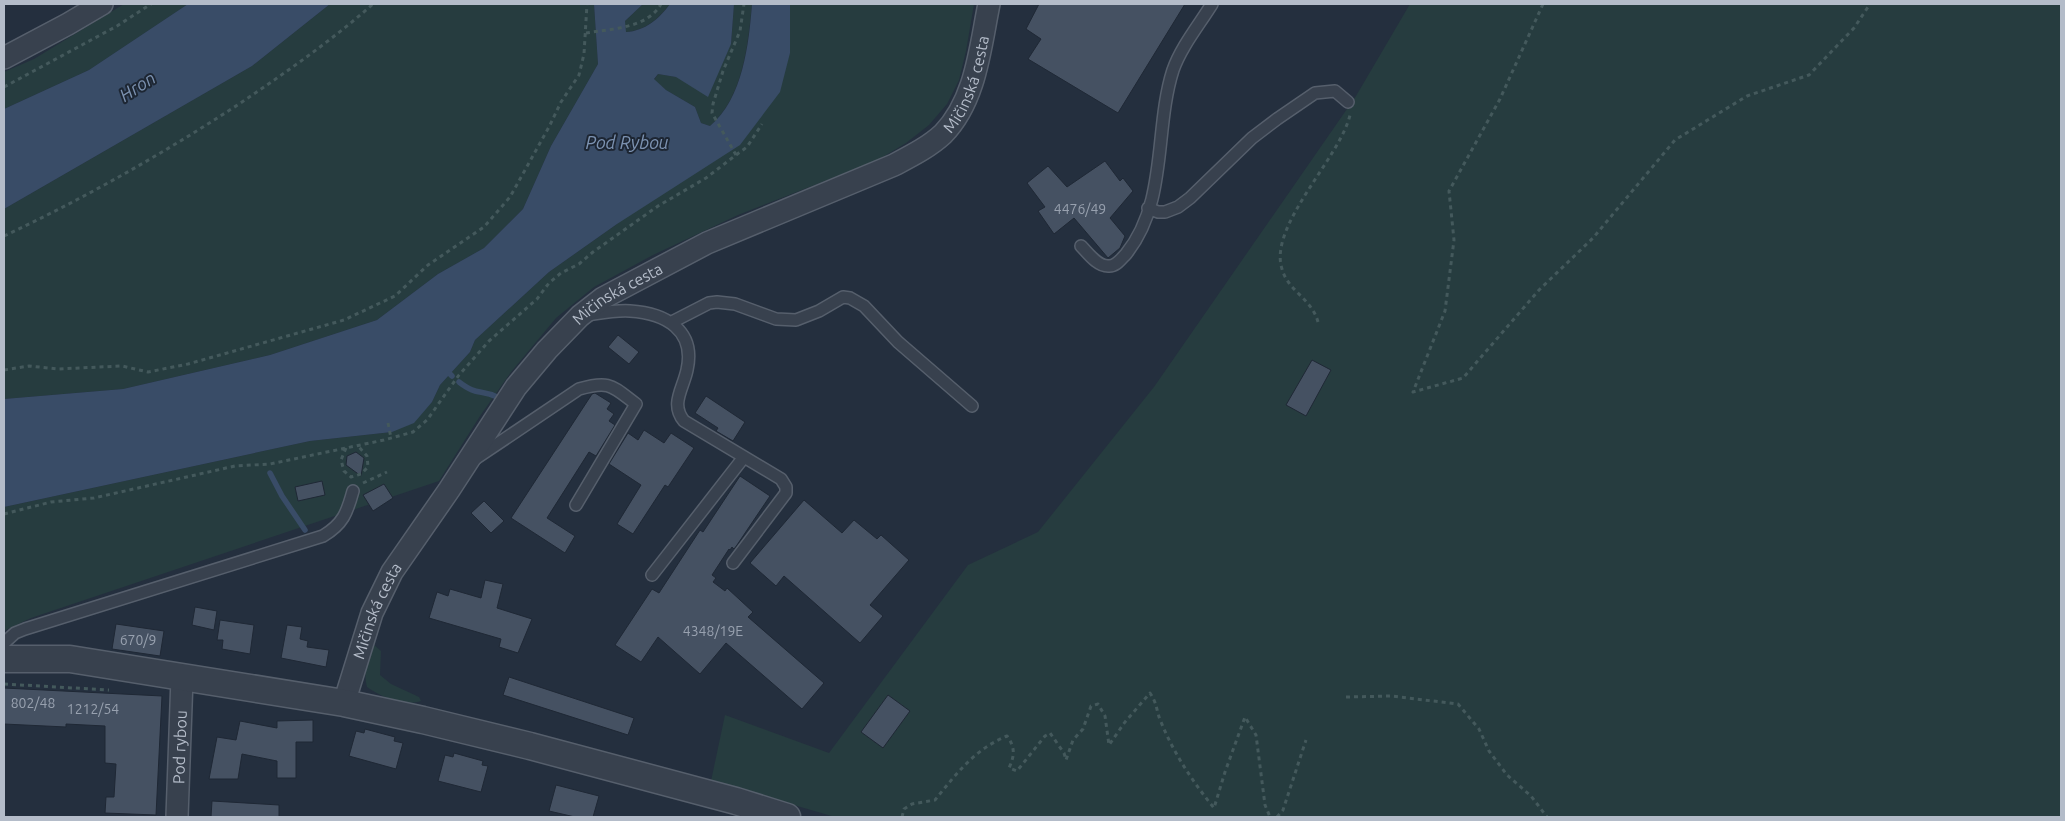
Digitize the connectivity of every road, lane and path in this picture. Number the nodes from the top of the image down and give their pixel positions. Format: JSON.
{"nodes":[{"id":1,"x":102,"y":4,"type":"edge"},
{"id":2,"x":150,"y":4,"type":"edge"},
{"id":3,"x":373,"y":4,"type":"edge"},
{"id":4,"x":587,"y":4,"type":"edge"},
{"id":5,"x":661,"y":4,"type":"edge"},
{"id":6,"x":744,"y":4,"type":"edge"},
{"id":7,"x":988,"y":4,"type":"edge"},
{"id":8,"x":1212,"y":4,"type":"edge"},
{"id":9,"x":1543,"y":4,"type":"edge"},
{"id":10,"x":1870,"y":4,"type":"edge"},
{"id":11,"x":586,"y":33,"type":"junction"},
{"id":12,"x":4,"y":58,"type":"edge"},
{"id":13,"x":4,"y":87,"type":"edge"},
{"id":14,"x":1348,"y":102,"type":"joint"},
{"id":15,"x":762,"y":124,"type":"dead end"},
{"id":16,"x":736,"y":155,"type":"junction"},
{"id":17,"x":1148,"y":208,"type":"junction"},
{"id":18,"x":4,"y":236,"type":"edge"},
{"id":19,"x":1081,"y":246,"type":"dead end"},
{"id":20,"x":580,"y":316,"type":"junction"},
{"id":21,"x":672,"y":322,"type":"junction"},
{"id":22,"x":1318,"y":322,"type":"dead end"},
{"id":23,"x":4,"y":370,"type":"edge"},
{"id":24,"x":972,"y":406,"type":"dead end"},
{"id":25,"x":388,"y":423,"type":"dead end"},
{"id":26,"x":392,"y":438,"type":"junction"},
{"id":27,"x":358,"y":446,"type":"junction"},
{"id":28,"x":347,"y":448,"type":"junction"},
{"id":29,"x":744,"y":457,"type":"junction"},
{"id":30,"x":465,"y":466,"type":"junction"},
{"id":31,"x":387,"y":472,"type":"dead end"},
{"id":32,"x":353,"y":491,"type":"joint"},
{"id":33,"x":576,"y":505,"type":"dead end"},
{"id":34,"x":4,"y":514,"type":"edge"},
{"id":35,"x":733,"y":563,"type":"dead end"},
{"id":36,"x":652,"y":575,"type":"dead end"},
{"id":37,"x":4,"y":643,"type":"edge"},
{"id":38,"x":4,"y":659,"type":"edge"},
{"id":39,"x":182,"y":678,"type":"junction"},
{"id":40,"x":4,"y":684,"type":"edge"},
{"id":41,"x":113,"y":690,"type":"dead end"},
{"id":42,"x":1346,"y":697,"type":"dead end"},
{"id":43,"x":344,"y":703,"type":"junction"},
{"id":44,"x":1306,"y":740,"type":"dead end"},
{"id":45,"x":177,"y":817,"type":"edge"},
{"id":46,"x":787,"y":817,"type":"edge"},
{"id":47,"x":902,"y":817,"type":"edge"},
{"id":48,"x":1270,"y":817,"type":"edge"},
{"id":49,"x":1277,"y":817,"type":"edge"},
{"id":50,"x":1547,"y":817,"type":"edge"}],
"edges":[{"from":1,"to":12,"type":"street"},
{"from":2,"to":13,"type":"path"},
{"from":3,"to":18,"type":"path"},
{"from":4,"to":11,"type":"path"},
{"from":5,"to":11,"type":"path"},
{"from":6,"to":16,"type":"path"},
{"from":7,"to":20,"type":"street","name":"Mičinská cesta"},
{"from":8,"to":17,"type":"lane"},
{"from":9,"to":10,"type":"path"},
{"from":11,"to":23,"type":"path"},
{"from":14,"to":17,"type":"lane"},
{"from":14,"to":22,"type":"path"},
{"from":15,"to":16,"type":"path"},
{"from":16,"to":26,"type":"path"},
{"from":17,"to":19,"type":"lane"},
{"from":20,"to":21,"type":"lane"},
{"from":20,"to":30,"type":"street","name":"Mičinská cesta"},
{"from":21,"to":24,"type":"lane"},
{"from":21,"to":29,"type":"lane"},
{"from":25,"to":26,"type":"path"},
{"from":26,"to":27,"type":"path"},
{"from":27,"to":28,"type":"path"},
{"from":27,"to":28,"type":"path"},
{"from":28,"to":34,"type":"path"},
{"from":29,"to":35,"type":"lane"},
{"from":29,"to":36,"type":"lane"},
{"from":30,"to":33,"type":"lane"},
{"from":30,"to":43,"type":"street","name":"Mičinská cesta"},
{"from":31,"to":32,"type":"path"},
{"from":32,"to":37,"type":"lane"},
{"from":38,"to":39,"type":"street"},
{"from":39,"to":43,"type":"street"},
{"from":39,"to":45,"type":"street","name":"Pod rybou"},
{"from":40,"to":41,"type":"path"},
{"from":42,"to":50,"type":"path"},
{"from":43,"to":46,"type":"street"},
{"from":44,"to":49,"type":"path"},
{"from":47,"to":48,"type":"path"}]}
